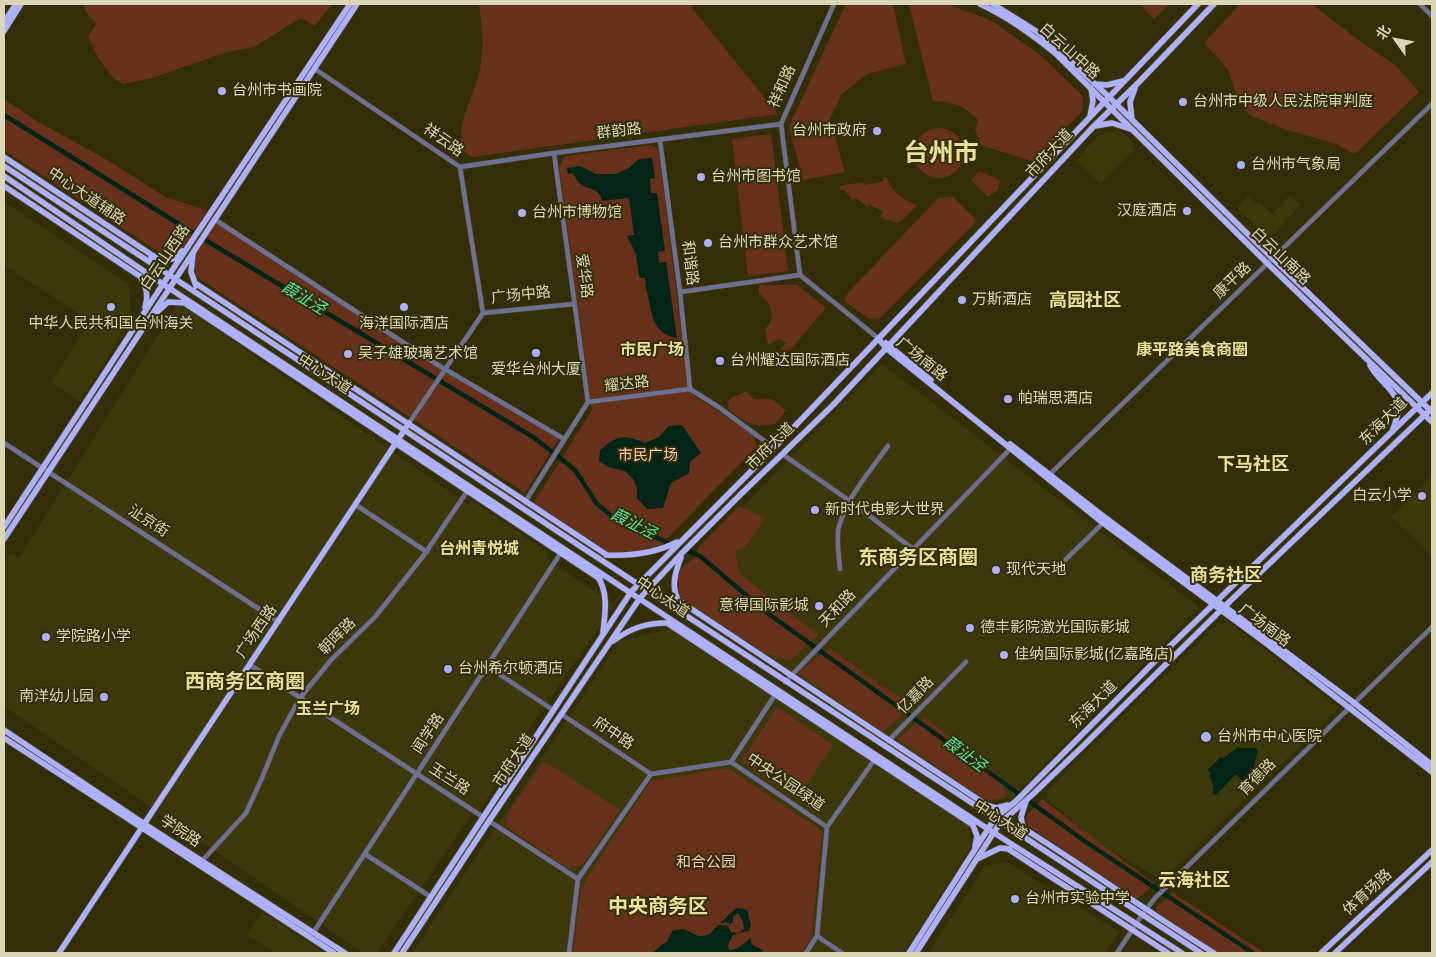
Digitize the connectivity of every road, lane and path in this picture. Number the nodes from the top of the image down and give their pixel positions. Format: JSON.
{"nodes":[{"id":1,"x":16,"y":4,"type":"edge"},
{"id":2,"x":21,"y":4,"type":"edge"},
{"id":3,"x":350,"y":4,"type":"edge"},
{"id":4,"x":357,"y":4,"type":"edge"},
{"id":5,"x":834,"y":4,"type":"edge"},
{"id":6,"x":980,"y":4,"type":"edge"},
{"id":7,"x":993,"y":4,"type":"edge"},
{"id":8,"x":1198,"y":4,"type":"edge"},
{"id":9,"x":1214,"y":4,"type":"edge"},
{"id":10,"x":1420,"y":4,"type":"edge"},
{"id":11,"x":1432,"y":16,"type":"edge"},
{"id":12,"x":4,"y":22,"type":"edge"},
{"id":13,"x":4,"y":31,"type":"edge"},
{"id":14,"x":315,"y":69,"type":"junction"},
{"id":15,"x":1128,"y":78,"type":"junction"},
{"id":16,"x":1139,"y":82,"type":"junction"},
{"id":17,"x":1093,"y":86,"type":"junction"},
{"id":18,"x":1107,"y":100,"type":"junction"},
{"id":19,"x":1432,"y":104,"type":"edge"},
{"id":20,"x":1114,"y":106,"type":"junction"},
{"id":21,"x":1088,"y":120,"type":"junction"},
{"id":22,"x":1132,"y":120,"type":"junction"},
{"id":23,"x":781,"y":124,"type":"junction"},
{"id":24,"x":1093,"y":127,"type":"junction"},
{"id":25,"x":1134,"y":131,"type":"junction"},
{"id":26,"x":660,"y":140,"type":"junction"},
{"id":27,"x":554,"y":153,"type":"junction"},
{"id":28,"x":4,"y":156,"type":"edge"},
{"id":29,"x":4,"y":166,"type":"edge"},
{"id":30,"x":460,"y":167,"type":"junction"},
{"id":31,"x":4,"y":176,"type":"edge"},
{"id":32,"x":4,"y":186,"type":"edge"},
{"id":33,"x":214,"y":219,"type":"junction"},
{"id":34,"x":193,"y":246,"type":"junction"},
{"id":35,"x":140,"y":255,"type":"junction"},
{"id":36,"x":155,"y":257,"type":"junction"},
{"id":37,"x":130,"y":262,"type":"junction"},
{"id":38,"x":1271,"y":262,"type":"junction"},
{"id":39,"x":800,"y":275,"type":"junction"},
{"id":40,"x":172,"y":276,"type":"junction"},
{"id":41,"x":140,"y":277,"type":"junction"},
{"id":42,"x":195,"y":283,"type":"junction"},
{"id":43,"x":166,"y":286,"type":"junction"},
{"id":44,"x":680,"y":292,"type":"junction"},
{"id":45,"x":202,"y":297,"type":"junction"},
{"id":46,"x":183,"y":302,"type":"junction"},
{"id":47,"x":574,"y":304,"type":"junction"},
{"id":48,"x":198,"y":307,"type":"junction"},
{"id":49,"x":483,"y":313,"type":"junction"},
{"id":50,"x":140,"y":318,"type":"junction"},
{"id":51,"x":144,"y":325,"type":"junction"},
{"id":52,"x":878,"y":338,"type":"junction"},
{"id":53,"x":887,"y":346,"type":"junction"},
{"id":54,"x":1368,"y":361,"type":"junction"},
{"id":55,"x":444,"y":371,"type":"junction"},
{"id":56,"x":690,"y":389,"type":"junction"},
{"id":57,"x":1432,"y":392,"type":"edge"},
{"id":58,"x":588,"y":402,"type":"junction"},
{"id":59,"x":1422,"y":402,"type":"junction"},
{"id":60,"x":1417,"y":408,"type":"junction"},
{"id":61,"x":1432,"y":410,"type":"edge"},
{"id":62,"x":1425,"y":415,"type":"junction"},
{"id":63,"x":1432,"y":422,"type":"edge"},
{"id":64,"x":409,"y":423,"type":"junction"},
{"id":65,"x":405,"y":430,"type":"junction"},
{"id":66,"x":1392,"y":433,"type":"junction"},
{"id":67,"x":564,"y":440,"type":"junction"},
{"id":68,"x":4,"y":442,"type":"edge"},
{"id":69,"x":397,"y":442,"type":"junction"},
{"id":70,"x":888,"y":446,"type":"dead end"},
{"id":71,"x":774,"y":448,"type":"junction"},
{"id":72,"x":1012,"y":448,"type":"junction"},
{"id":73,"x":782,"y":454,"type":"junction"},
{"id":74,"x":42,"y":468,"type":"junction"},
{"id":75,"x":48,"y":472,"type":"junction"},
{"id":76,"x":1050,"y":474,"type":"junction"},
{"id":77,"x":469,"y":489,"type":"junction"},
{"id":78,"x":526,"y":501,"type":"junction"},
{"id":79,"x":850,"y":502,"type":"junction"},
{"id":80,"x":356,"y":505,"type":"junction"},
{"id":81,"x":522,"y":508,"type":"junction"},
{"id":82,"x":1105,"y":521,"type":"junction"},
{"id":83,"x":4,"y":527,"type":"edge"},
{"id":84,"x":4,"y":539,"type":"edge"},
{"id":85,"x":913,"y":549,"type":"junction"},
{"id":86,"x":667,"y":550,"type":"junction"},
{"id":87,"x":563,"y":551,"type":"junction"},
{"id":88,"x":427,"y":552,"type":"junction"},
{"id":89,"x":589,"y":552,"type":"junction"},
{"id":90,"x":683,"y":552,"type":"junction"},
{"id":91,"x":607,"y":555,"type":"junction"},
{"id":92,"x":584,"y":561,"type":"junction"},
{"id":93,"x":840,"y":569,"type":"dead end"},
{"id":94,"x":1054,"y":571,"type":"dead end"},
{"id":95,"x":600,"y":579,"type":"junction"},
{"id":96,"x":639,"y":583,"type":"junction"},
{"id":97,"x":649,"y":590,"type":"junction"},
{"id":98,"x":631,"y":592,"type":"junction"},
{"id":99,"x":640,"y":598,"type":"junction"},
{"id":100,"x":678,"y":600,"type":"junction"},
{"id":101,"x":1216,"y":603,"type":"junction"},
{"id":102,"x":1223,"y":608,"type":"junction"},
{"id":103,"x":691,"y":619,"type":"junction"},
{"id":104,"x":279,"y":622,"type":"junction"},
{"id":105,"x":667,"y":623,"type":"junction"},
{"id":106,"x":681,"y":625,"type":"junction"},
{"id":107,"x":1432,"y":626,"type":"edge"},
{"id":108,"x":603,"y":634,"type":"junction"},
{"id":109,"x":610,"y":643,"type":"junction"},
{"id":110,"x":966,"y":662,"type":"dead end"},
{"id":111,"x":250,"y":665,"type":"junction"},
{"id":112,"x":487,"y":666,"type":"junction"},
{"id":113,"x":792,"y":675,"type":"junction"},
{"id":114,"x":785,"y":682,"type":"junction"},
{"id":115,"x":777,"y":692,"type":"junction"},
{"id":116,"x":300,"y":698,"type":"junction"},
{"id":117,"x":1351,"y":704,"type":"junction"},
{"id":118,"x":553,"y":710,"type":"junction"},
{"id":119,"x":561,"y":714,"type":"junction"},
{"id":120,"x":4,"y":730,"type":"edge"},
{"id":121,"x":4,"y":738,"type":"edge"},
{"id":122,"x":890,"y":740,"type":"junction"},
{"id":123,"x":884,"y":746,"type":"junction"},
{"id":124,"x":876,"y":758,"type":"junction"},
{"id":125,"x":731,"y":762,"type":"junction"},
{"id":126,"x":1432,"y":765,"type":"edge"},
{"id":127,"x":1432,"y":772,"type":"edge"},
{"id":128,"x":417,"y":774,"type":"junction"},
{"id":129,"x":651,"y":774,"type":"junction"},
{"id":130,"x":1026,"y":800,"type":"junction"},
{"id":131,"x":968,"y":801,"type":"junction"},
{"id":132,"x":1013,"y":803,"type":"junction"},
{"id":133,"x":985,"y":804,"type":"junction"},
{"id":134,"x":970,"y":817,"type":"junction"},
{"id":135,"x":486,"y":819,"type":"junction"},
{"id":136,"x":998,"y":820,"type":"junction"},
{"id":137,"x":142,"y":825,"type":"junction"},
{"id":138,"x":973,"y":826,"type":"junction"},
{"id":139,"x":827,"y":827,"type":"junction"},
{"id":140,"x":991,"y":831,"type":"junction"},
{"id":141,"x":1008,"y":848,"type":"junction"},
{"id":142,"x":1432,"y":850,"type":"edge"},
{"id":143,"x":1057,"y":851,"type":"junction"},
{"id":144,"x":365,"y":854,"type":"junction"},
{"id":145,"x":972,"y":854,"type":"junction"},
{"id":146,"x":1028,"y":854,"type":"junction"},
{"id":147,"x":976,"y":860,"type":"junction"},
{"id":148,"x":202,"y":861,"type":"junction"},
{"id":149,"x":1432,"y":862,"type":"edge"},
{"id":150,"x":1074,"y":870,"type":"junction"},
{"id":151,"x":1056,"y":876,"type":"junction"},
{"id":152,"x":578,"y":879,"type":"junction"},
{"id":153,"x":431,"y":897,"type":"junction"},
{"id":154,"x":1144,"y":912,"type":"junction"},
{"id":155,"x":1137,"y":923,"type":"junction"},
{"id":156,"x":1132,"y":930,"type":"junction"},
{"id":157,"x":314,"y":933,"type":"junction"},
{"id":158,"x":816,"y":936,"type":"junction"},
{"id":159,"x":59,"y":953,"type":"edge"},
{"id":160,"x":334,"y":953,"type":"edge"},
{"id":161,"x":345,"y":953,"type":"edge"},
{"id":162,"x":394,"y":953,"type":"edge"},
{"id":163,"x":402,"y":953,"type":"edge"},
{"id":164,"x":569,"y":953,"type":"edge"},
{"id":165,"x":806,"y":953,"type":"edge"},
{"id":166,"x":842,"y":953,"type":"edge"},
{"id":167,"x":909,"y":953,"type":"edge"},
{"id":168,"x":916,"y":953,"type":"edge"},
{"id":169,"x":1116,"y":953,"type":"edge"},
{"id":170,"x":1168,"y":953,"type":"edge"},
{"id":171,"x":1182,"y":953,"type":"edge"},
{"id":172,"x":1201,"y":953,"type":"edge"},
{"id":173,"x":1214,"y":953,"type":"edge"},
{"id":174,"x":1321,"y":953,"type":"edge"},
{"id":175,"x":1335,"y":953,"type":"edge"}],
"edges":[{"from":1,"to":12,"type":"main road"},
{"from":2,"to":13,"type":"main road"},
{"from":3,"to":34,"type":"main road","name":"白云山西路"},
{"from":4,"to":14,"type":"main road","name":"白云山西路"},
{"from":5,"to":23,"type":"street","name":"祥和路"},
{"from":6,"to":17,"type":"main road","name":"白云山中路"},
{"from":7,"to":17,"type":"main road","name":"白云山中路"},
{"from":8,"to":15,"type":"main road","name":"市府大道"},
{"from":9,"to":16,"type":"main road","name":"市府大道"},
{"from":10,"to":11,"type":"street"},
{"from":14,"to":30,"type":"street","name":"祥云路"},
{"from":14,"to":33,"type":"main road","name":"白云山西路"},
{"from":15,"to":17,"type":"main road"},
{"from":15,"to":18,"type":"main road","name":"市府大道"},
{"from":16,"to":20,"type":"main road","name":"市府大道"},
{"from":16,"to":22,"type":"main road"},
{"from":17,"to":18,"type":"main road","name":"白云山中路"},
{"from":17,"to":21,"type":"main road"},
{"from":18,"to":20,"type":"main road","name":"白云山中路"},
{"from":18,"to":21,"type":"main road","name":"市府大道"},
{"from":19,"to":38,"type":"street","name":"康平路"},
{"from":20,"to":22,"type":"main road","name":"白云山南路"},
{"from":20,"to":24,"type":"main road","name":"市府大道"},
{"from":20,"to":25,"type":"main road","name":"白云山南路"},
{"from":21,"to":52,"type":"main road","name":"市府大道"},
{"from":22,"to":38,"type":"main road","name":"白云山南路"},
{"from":23,"to":26,"type":"street","name":"群韵路"},
{"from":23,"to":39,"type":"street","name":"祥和路"},
{"from":24,"to":25,"type":"main road"},
{"from":24,"to":53,"type":"main road","name":"市府大道"},
{"from":25,"to":38,"type":"main road","name":"白云山南路"},
{"from":26,"to":27,"type":"street","name":"群韵路"},
{"from":26,"to":44,"type":"street","name":"和谐路"},
{"from":27,"to":30,"type":"street","name":"群韵路"},
{"from":27,"to":47,"type":"street","name":"爱华路"},
{"from":28,"to":36,"type":"main road","name":"中心大道辅路"},
{"from":29,"to":35,"type":"main road","name":"中心大道"},
{"from":30,"to":49,"type":"street","name":"祥云路"},
{"from":31,"to":37,"type":"main road","name":"中心大道"},
{"from":32,"to":41,"type":"main road"},
{"from":33,"to":34,"type":"main road","name":"白云山西路"},
{"from":33,"to":55,"type":"street"},
{"from":34,"to":36,"type":"main road","name":"中心大道"},
{"from":34,"to":40,"type":"main road","name":"白云山西路"},
{"from":34,"to":42,"type":"main road"},
{"from":35,"to":36,"type":"main road","name":"中心大道"},
{"from":35,"to":40,"type":"main road","name":"中心大道"},
{"from":37,"to":41,"type":"main road","name":"中心大道"},
{"from":37,"to":43,"type":"main road","name":"中心大道"},
{"from":38,"to":54,"type":"main road","name":"白云山南路"},
{"from":38,"to":59,"type":"main road","name":"白云山南路"},
{"from":38,"to":76,"type":"street","name":"康平路"},
{"from":39,"to":44,"type":"street"},
{"from":39,"to":52,"type":"street"},
{"from":40,"to":43,"type":"main road","name":"白云山西路"},
{"from":40,"to":45,"type":"main road","name":"中心大道"},
{"from":41,"to":50,"type":"main road","name":"中心大道"},
{"from":42,"to":45,"type":"main road"},
{"from":42,"to":64,"type":"main road"},
{"from":43,"to":48,"type":"main road","name":"中心大道"},
{"from":43,"to":50,"type":"main road","name":"白云山西路"},
{"from":43,"to":51,"type":"main road","name":"白云山西路"},
{"from":44,"to":56,"type":"street","name":"和谐路"},
{"from":45,"to":65,"type":"main road","name":"中心大道"},
{"from":46,"to":48,"type":"main road"},
{"from":46,"to":51,"type":"main road","name":"白云山西路"},
{"from":46,"to":69,"type":"main road"},
{"from":47,"to":49,"type":"street","name":"广场中路"},
{"from":47,"to":58,"type":"street","name":"爱华路"},
{"from":48,"to":69,"type":"main road","name":"中心大道"},
{"from":49,"to":55,"type":"street","name":"广场中路"},
{"from":50,"to":74,"type":"main road","name":"白云山西路"},
{"from":51,"to":75,"type":"main road","name":"白云山西路"},
{"from":52,"to":53,"type":"main road","name":"广场南路"},
{"from":52,"to":71,"type":"main road","name":"市府大道"},
{"from":53,"to":72,"type":"main road","name":"广场南路"},
{"from":53,"to":73,"type":"main road","name":"市府大道"},
{"from":54,"to":60,"type":"main road","name":"白云山南路"},
{"from":54,"to":66,"type":"main road"},
{"from":55,"to":64,"type":"street","name":"广场中路"},
{"from":55,"to":67,"type":"street"},
{"from":56,"to":58,"type":"street","name":"耀达路"},
{"from":56,"to":71,"type":"street"},
{"from":57,"to":59,"type":"main road","name":"东海大道"},
{"from":58,"to":67,"type":"street","name":"耀达路"},
{"from":59,"to":60,"type":"main road","name":"东海大道"},
{"from":59,"to":61,"type":"main road","name":"白云山南路"},
{"from":60,"to":62,"type":"main road","name":"白云山南路"},
{"from":60,"to":66,"type":"main road","name":"东海大道"},
{"from":61,"to":62,"type":"main road","name":"东海大道"},
{"from":62,"to":63,"type":"main road","name":"白云山南路"},
{"from":62,"to":102,"type":"main road","name":"东海大道"},
{"from":64,"to":65,"type":"main road","name":"广场西路"},
{"from":64,"to":78,"type":"main road"},
{"from":65,"to":69,"type":"main road","name":"广场西路"},
{"from":65,"to":81,"type":"main road","name":"中心大道"},
{"from":66,"to":101,"type":"main road","name":"东海大道"},
{"from":67,"to":78,"type":"street","name":"耀达路"},
{"from":68,"to":74,"type":"street","name":"沚京街"},
{"from":69,"to":77,"type":"main road"},
{"from":69,"to":80,"type":"main road","name":"广场西路"},
{"from":70,"to":79,"type":"street"},
{"from":71,"to":86,"type":"main road","name":"市府大道"},
{"from":72,"to":76,"type":"main road","name":"广场南路"},
{"from":72,"to":82,"type":"main road","name":"广场南路"},
{"from":72,"to":85,"type":"street","name":"天和路"},
{"from":73,"to":79,"type":"street"},
{"from":73,"to":90,"type":"main road","name":"市府大道"},
{"from":74,"to":75,"type":"street","name":"沚京街"},
{"from":74,"to":83,"type":"main road","name":"白云山西路"},
{"from":75,"to":84,"type":"main road","name":"白云山西路"},
{"from":75,"to":104,"type":"street","name":"沚京街"},
{"from":76,"to":82,"type":"main road","name":"广场南路"},
{"from":77,"to":87,"type":"main road"},
{"from":77,"to":88,"type":"street","name":"朝晖路"},
{"from":78,"to":81,"type":"street","name":"耀达路"},
{"from":78,"to":91,"type":"main road"},
{"from":79,"to":85,"type":"street"},
{"from":79,"to":93,"type":"street"},
{"from":80,"to":88,"type":"street"},
{"from":80,"to":104,"type":"main road","name":"广场西路"},
{"from":81,"to":89,"type":"main road","name":"中心大道"},
{"from":82,"to":94,"type":"street"},
{"from":82,"to":101,"type":"main road","name":"广场南路"},
{"from":85,"to":113,"type":"street","name":"天和路"},
{"from":86,"to":91,"type":"main road"},
{"from":86,"to":96,"type":"main road","name":"市府大道"},
{"from":87,"to":92,"type":"main road","name":"中心大道"},
{"from":87,"to":95,"type":"main road"},
{"from":87,"to":112,"type":"street","name":"闻学路"},
{"from":88,"to":116,"type":"street","name":"朝晖路"},
{"from":89,"to":91,"type":"main road"},
{"from":89,"to":96,"type":"main road","name":"中心大道"},
{"from":90,"to":97,"type":"main road","name":"市府大道"},
{"from":90,"to":100,"type":"main road"},
{"from":92,"to":95,"type":"main road"},
{"from":92,"to":98,"type":"main road","name":"中心大道"},
{"from":95,"to":108,"type":"main road"},
{"from":96,"to":97,"type":"main road","name":"中心大道"},
{"from":96,"to":98,"type":"main road","name":"市府大道"},
{"from":97,"to":99,"type":"main road","name":"市府大道"},
{"from":97,"to":103,"type":"main road","name":"中心大道"},
{"from":98,"to":99,"type":"main road","name":"中心大道"},
{"from":98,"to":108,"type":"main road","name":"市府大道"},
{"from":99,"to":106,"type":"main road","name":"中心大道"},
{"from":99,"to":109,"type":"main road","name":"市府大道"},
{"from":100,"to":103,"type":"main road"},
{"from":100,"to":113,"type":"main road"},
{"from":101,"to":102,"type":"main road","name":"广场南路"},
{"from":101,"to":132,"type":"main road","name":"东海大道"},
{"from":102,"to":117,"type":"main road","name":"广场南路"},
{"from":102,"to":130,"type":"main road","name":"东海大道"},
{"from":103,"to":114,"type":"main road","name":"中心大道"},
{"from":104,"to":111,"type":"main road","name":"广场西路"},
{"from":105,"to":106,"type":"main road"},
{"from":105,"to":109,"type":"main road"},
{"from":105,"to":115,"type":"main road"},
{"from":106,"to":115,"type":"main road","name":"中心大道"},
{"from":107,"to":117,"type":"street","name":"育德路"},
{"from":108,"to":118,"type":"main road","name":"市府大道"},
{"from":109,"to":119,"type":"main road","name":"市府大道"},
{"from":110,"to":122,"type":"street","name":"亿嘉路"},
{"from":111,"to":116,"type":"street","name":"玉兰路"},
{"from":111,"to":137,"type":"main road","name":"广场西路"},
{"from":112,"to":118,"type":"street"},
{"from":112,"to":128,"type":"street","name":"闻学路"},
{"from":113,"to":114,"type":"street","name":"天和路"},
{"from":113,"to":122,"type":"main road"},
{"from":114,"to":123,"type":"main road","name":"中心大道"},
{"from":115,"to":124,"type":"main road"},
{"from":115,"to":125,"type":"street"},
{"from":116,"to":128,"type":"street","name":"玉兰路"},
{"from":116,"to":148,"type":"street","name":"朝晖路"},
{"from":117,"to":126,"type":"main road","name":"广场南路"},
{"from":117,"to":127,"type":"main road","name":"广场南路"},
{"from":117,"to":154,"type":"street","name":"育德路"},
{"from":118,"to":135,"type":"main road","name":"市府大道"},
{"from":119,"to":129,"type":"street","name":"府中路"},
{"from":119,"to":135,"type":"main road","name":"市府大道"},
{"from":120,"to":137,"type":"main road","name":"学院路"},
{"from":121,"to":137,"type":"main road","name":"学院路"},
{"from":122,"to":123,"type":"street","name":"亿嘉路"},
{"from":122,"to":133,"type":"main road"},
{"from":123,"to":131,"type":"main road","name":"中心大道"},
{"from":124,"to":134,"type":"main road","name":"中心大道"},
{"from":124,"to":138,"type":"main road"},
{"from":124,"to":139,"type":"street"},
{"from":125,"to":129,"type":"street","name":"中央公园绿道"},
{"from":125,"to":139,"type":"street","name":"中央公园绿道"},
{"from":128,"to":135,"type":"street","name":"玉兰路"},
{"from":128,"to":144,"type":"street","name":"闻学路"},
{"from":129,"to":152,"type":"street"},
{"from":130,"to":136,"type":"main road","name":"东海大道"},
{"from":130,"to":143,"type":"main road"},
{"from":131,"to":133,"type":"main road"},
{"from":131,"to":136,"type":"main road","name":"中心大道"},
{"from":132,"to":133,"type":"main road"},
{"from":132,"to":136,"type":"main road","name":"东海大道"},
{"from":134,"to":138,"type":"main road"},
{"from":134,"to":140,"type":"main road","name":"中心大道"},
{"from":135,"to":152,"type":"street","name":"玉兰路"},
{"from":135,"to":153,"type":"main road","name":"市府大道"},
{"from":135,"to":163,"type":"main road","name":"市府大道"},
{"from":136,"to":140,"type":"main road","name":"东海大道"},
{"from":136,"to":150,"type":"main road","name":"中心大道"},
{"from":137,"to":148,"type":"main road","name":"学院路"},
{"from":137,"to":159,"type":"main road","name":"广场西路"},
{"from":137,"to":160,"type":"main road","name":"学院路"},
{"from":138,"to":145,"type":"main road"},
{"from":139,"to":158,"type":"street","name":"中央公园绿道"},
{"from":140,"to":145,"type":"main road","name":"东海大道"},
{"from":140,"to":146,"type":"main road","name":"中心大道"},
{"from":140,"to":147,"type":"main road","name":"东海大道"},
{"from":141,"to":146,"type":"main road"},
{"from":141,"to":147,"type":"main road"},
{"from":141,"to":151,"type":"main road"},
{"from":142,"to":174,"type":"main road","name":"体育场路"},
{"from":143,"to":150,"type":"main road"},
{"from":143,"to":154,"type":"main road"},
{"from":144,"to":153,"type":"street"},
{"from":144,"to":157,"type":"street","name":"闻学路"},
{"from":145,"to":167,"type":"main road","name":"东海大道"},
{"from":146,"to":151,"type":"main road","name":"中心大道"},
{"from":147,"to":168,"type":"main road","name":"东海大道"},
{"from":148,"to":157,"type":"main road","name":"学院路"},
{"from":149,"to":175,"type":"main road"},
{"from":150,"to":154,"type":"main road","name":"中心大道"},
{"from":151,"to":155,"type":"main road","name":"中心大道"},
{"from":151,"to":156,"type":"main road"},
{"from":152,"to":164,"type":"street"},
{"from":153,"to":162,"type":"main road","name":"市府大道"},
{"from":154,"to":155,"type":"street"},
{"from":154,"to":172,"type":"main road","name":"中心大道"},
{"from":154,"to":173,"type":"main road"},
{"from":155,"to":156,"type":"street"},
{"from":155,"to":171,"type":"main road","name":"中心大道"},
{"from":156,"to":169,"type":"street"},
{"from":156,"to":170,"type":"main road"},
{"from":157,"to":161,"type":"main road","name":"学院路"},
{"from":158,"to":165,"type":"street","name":"中央公园绿道"},
{"from":158,"to":166,"type":"street"}]}
